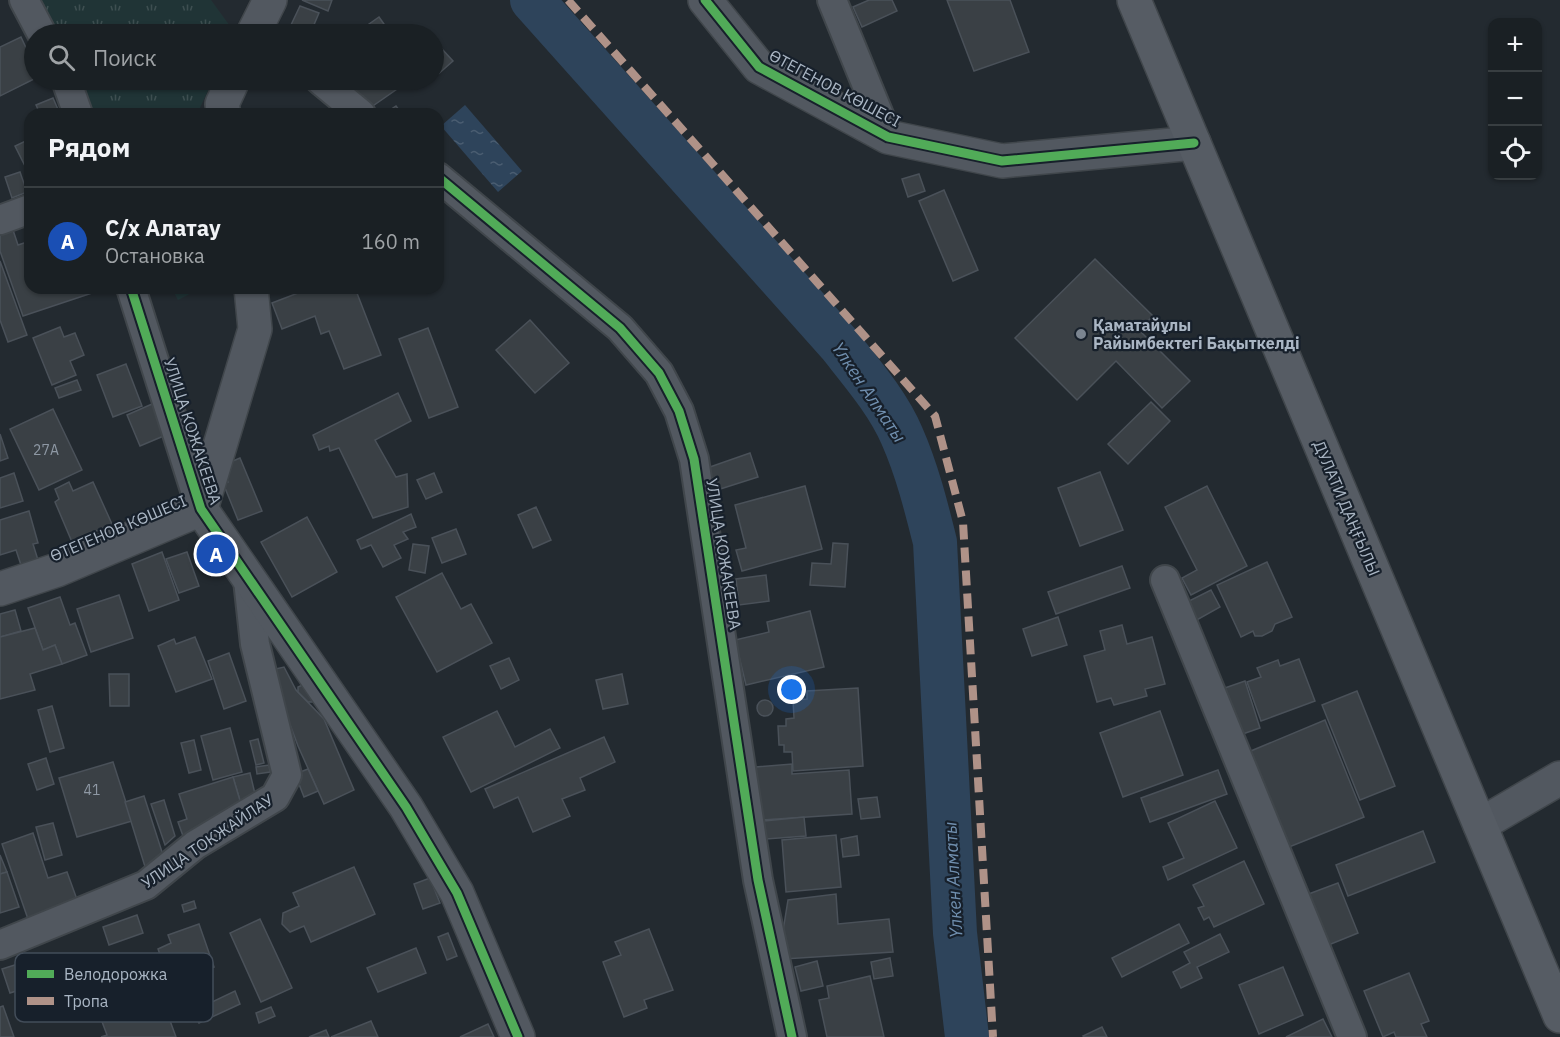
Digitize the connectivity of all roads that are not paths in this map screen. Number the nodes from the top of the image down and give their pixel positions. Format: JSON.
{"nodes":[{"id":1,"x":24,"y":0,"type":"edge"},
{"id":2,"x":705,"y":0,"type":"edge"},
{"id":3,"x":832,"y":0,"type":"edge"},
{"id":4,"x":1134,"y":0,"type":"edge"},
{"id":5,"x":37,"y":24,"type":"edge"},
{"id":6,"x":70,"y":90,"type":"edge"},
{"id":7,"x":228,"y":90,"type":"edge"},
{"id":8,"x":332,"y":90,"type":"edge"},
{"id":9,"x":76,"y":108,"type":"edge"},
{"id":10,"x":223,"y":108,"type":"edge"},
{"id":11,"x":354,"y":108,"type":"edge"},
{"id":12,"x":888,"y":137,"type":"junction"},
{"id":13,"x":1194,"y":142,"type":"junction"},
{"id":14,"x":444,"y":182,"type":"edge"},
{"id":15,"x":24,"y":211,"type":"edge"},
{"id":16,"x":0,"y":220,"type":"edge"},
{"id":17,"x":133,"y":294,"type":"edge"},
{"id":18,"x":252,"y":294,"type":"edge"},
{"id":19,"x":201,"y":509,"type":"junction"},
{"id":20,"x":248,"y":580,"type":"junction"},
{"id":21,"x":1165,"y":580,"type":"dead end"},
{"id":22,"x":0,"y":589,"type":"edge"},
{"id":23,"x":1560,"y":778,"type":"edge"},
{"id":24,"x":1480,"y":825,"type":"junction"},
{"id":25,"x":0,"y":945,"type":"edge"},
{"id":26,"x":1560,"y":1016,"type":"edge"},
{"id":27,"x":518,"y":1037,"type":"edge"},
{"id":28,"x":792,"y":1037,"type":"edge"},
{"id":29,"x":1352,"y":1037,"type":"edge"}],
"edges":[{"from":1,"to":5,"type":"street"},
{"from":2,"to":12,"type":"street","name":"ӨТЕГЕНОВ КӨШЕСІ"},
{"from":3,"to":12,"type":"street"},
{"from":4,"to":13,"type":"main road","name":"ДУЛАТИ ДАҢҒЫЛЫ"},
{"from":6,"to":9,"type":"street"},
{"from":7,"to":10,"type":"street"},
{"from":8,"to":11,"type":"street"},
{"from":12,"to":13,"type":"street","name":"ӨТЕГЕНОВ КӨШЕСІ"},
{"from":13,"to":24,"type":"main road","name":"ДУЛАТИ ДАҢҒЫЛЫ"},
{"from":14,"to":28,"type":"street","name":"УЛИЦА КОЖАКЕЕВА"},
{"from":15,"to":16,"type":"street"},
{"from":17,"to":19,"type":"street","name":"УЛИЦА КОЖАКЕЕВА"},
{"from":18,"to":19,"type":"street","name":"ӨТЕГЕНОВ КӨШЕСІ"},
{"from":19,"to":20,"type":"street","name":"УЛИЦА КОЖАКЕЕВА"},
{"from":19,"to":22,"type":"street","name":"ӨТЕГЕНОВ КӨШЕСІ"},
{"from":20,"to":25,"type":"street","name":"УЛИЦА ТОКЖАЙЛАУ"},
{"from":20,"to":27,"type":"street","name":"УЛИЦА КОЖАКЕЕВА"},
{"from":21,"to":29,"type":"street"},
{"from":23,"to":24,"type":"street"},
{"from":24,"to":26,"type":"main road","name":"ДУЛАТИ ДАҢҒЫЛЫ"}]}
